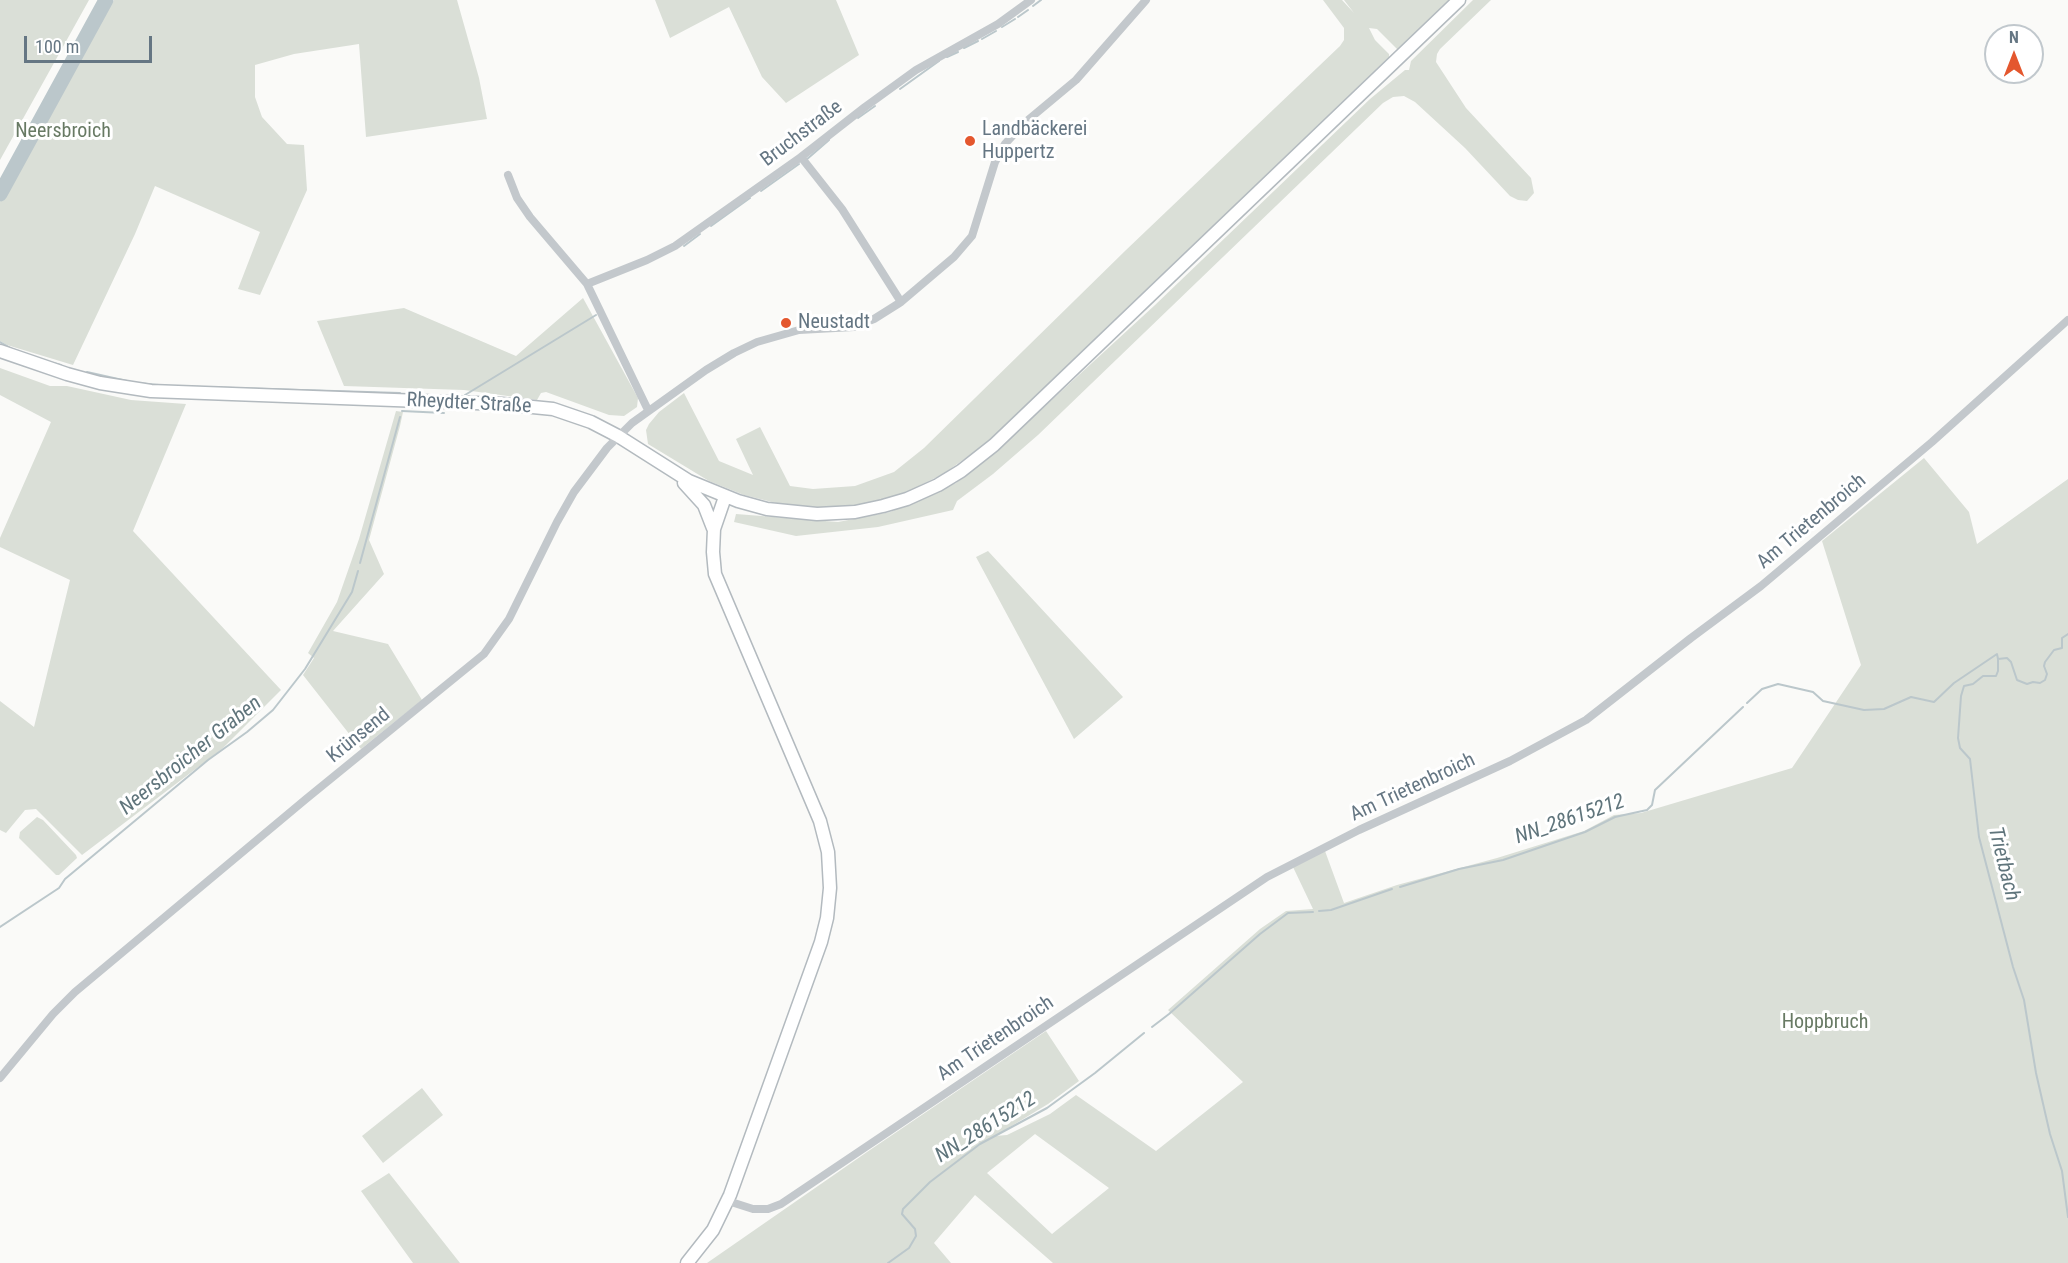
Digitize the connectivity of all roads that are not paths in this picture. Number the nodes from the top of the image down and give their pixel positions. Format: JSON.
{"nodes":[{"id":1,"x":1031,"y":0,"type":"edge"},
{"id":2,"x":1146,"y":0,"type":"edge"},
{"id":3,"x":1459,"y":0,"type":"edge"},
{"id":4,"x":801,"y":157,"type":"junction"},
{"id":5,"x":508,"y":175,"type":"dead end"},
{"id":6,"x":587,"y":284,"type":"junction"},
{"id":7,"x":901,"y":302,"type":"junction"},
{"id":8,"x":2068,"y":320,"type":"edge"},
{"id":9,"x":0,"y":351,"type":"edge"},
{"id":10,"x":648,"y":410,"type":"junction"},
{"id":11,"x":618,"y":436,"type":"junction"},
{"id":12,"x":668,"y":468,"type":"junction"},
{"id":13,"x":725,"y":497,"type":"junction"},
{"id":14,"x":714,"y":529,"type":"junction"},
{"id":15,"x":0,"y":1078,"type":"edge"},
{"id":16,"x":728,"y":1201,"type":"junction"},
{"id":17,"x":687,"y":1263,"type":"edge"}],
"edges":[{"from":1,"to":4,"type":"street","name":"Bruchstraße"},
{"from":2,"to":7,"type":"street"},
{"from":3,"to":13,"type":"main road"},
{"from":4,"to":6,"type":"street","name":"Bruchstraße"},
{"from":4,"to":7,"type":"street"},
{"from":5,"to":6,"type":"street"},
{"from":6,"to":10,"type":"street"},
{"from":7,"to":10,"type":"street"},
{"from":8,"to":16,"type":"street","name":"Am Trietenbroich"},
{"from":9,"to":11,"type":"main road","name":"Rheydter Straße"},
{"from":10,"to":11,"type":"street"},
{"from":11,"to":12,"type":"main road","name":"Rheydter Straße"},
{"from":11,"to":15,"type":"street","name":"Krünsend"},
{"from":12,"to":13,"type":"main road"},
{"from":12,"to":14,"type":"main road"},
{"from":13,"to":14,"type":"main road"},
{"from":14,"to":16,"type":"main road"},
{"from":16,"to":17,"type":"main road"}]}
